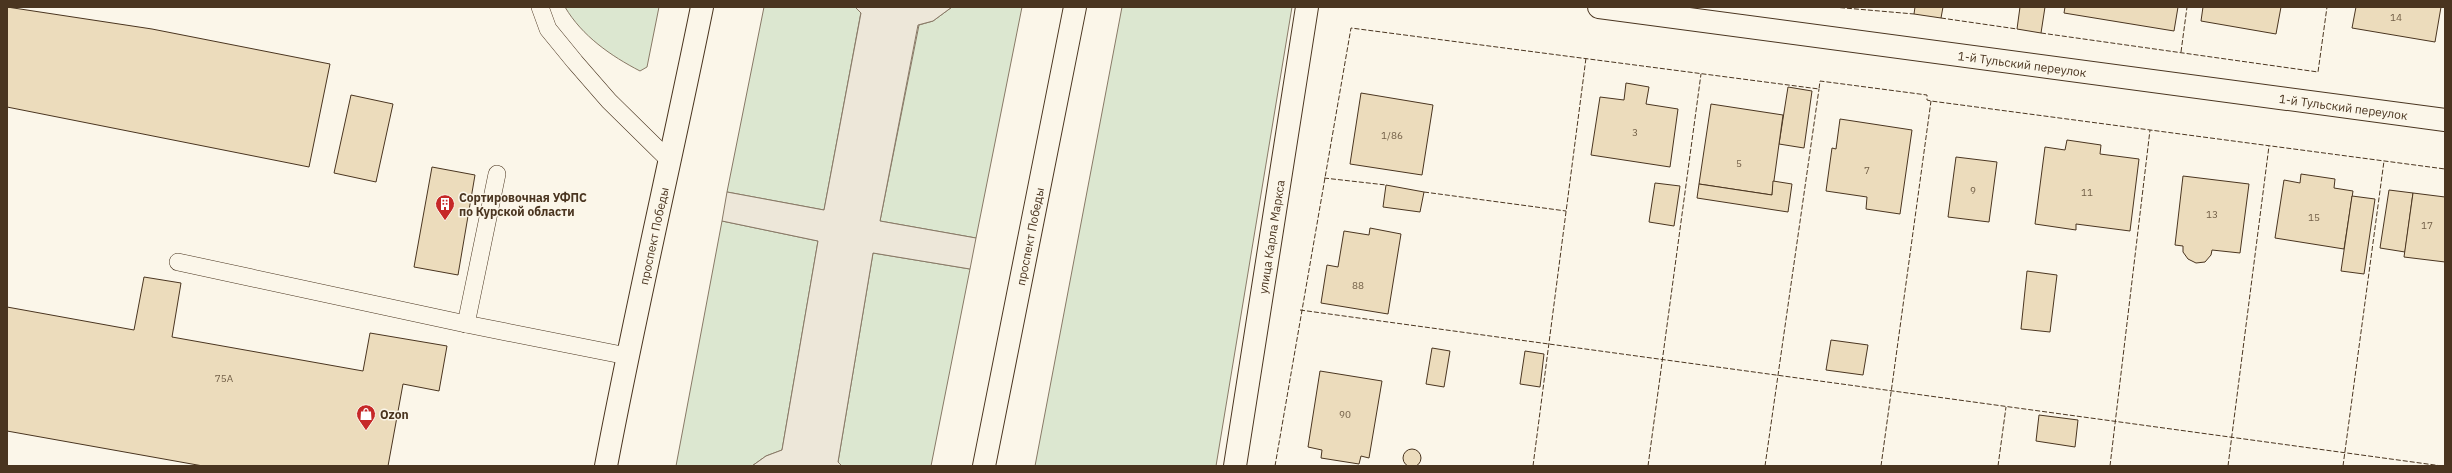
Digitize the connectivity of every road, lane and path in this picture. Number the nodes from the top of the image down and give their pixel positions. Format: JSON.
{"nodes":[{"id":1,"x":540,"y":7,"type":"edge"},
{"id":2,"x":702,"y":7,"type":"edge"},
{"id":3,"x":1074,"y":7,"type":"edge"},
{"id":4,"x":1306,"y":7,"type":"edge"},
{"id":5,"x":1599,"y":7,"type":"edge"},
{"id":6,"x":2445,"y":120,"type":"edge"},
{"id":7,"x":671,"y":162,"type":"junction"},
{"id":8,"x":497,"y":174,"type":"dead end"},
{"id":9,"x":178,"y":262,"type":"dead end"},
{"id":10,"x":466,"y":324,"type":"junction"},
{"id":11,"x":627,"y":356,"type":"junction"},
{"id":12,"x":606,"y":466,"type":"edge"},
{"id":13,"x":984,"y":466,"type":"edge"},
{"id":14,"x":1235,"y":466,"type":"edge"}],
"edges":[{"from":1,"to":7,"type":"lane"},
{"from":2,"to":7,"type":"street","name":"проспект Победы"},
{"from":3,"to":13,"type":"street","name":"проспект Победы"},
{"from":4,"to":14,"type":"street","name":"улица Карла Маркса"},
{"from":5,"to":6,"type":"street","name":"1-й Тульский переулок"},
{"from":7,"to":11,"type":"street","name":"проспект Победы"},
{"from":8,"to":10,"type":"lane"},
{"from":9,"to":10,"type":"lane"},
{"from":10,"to":11,"type":"lane"},
{"from":11,"to":12,"type":"street","name":"проспект Победы"}]}
